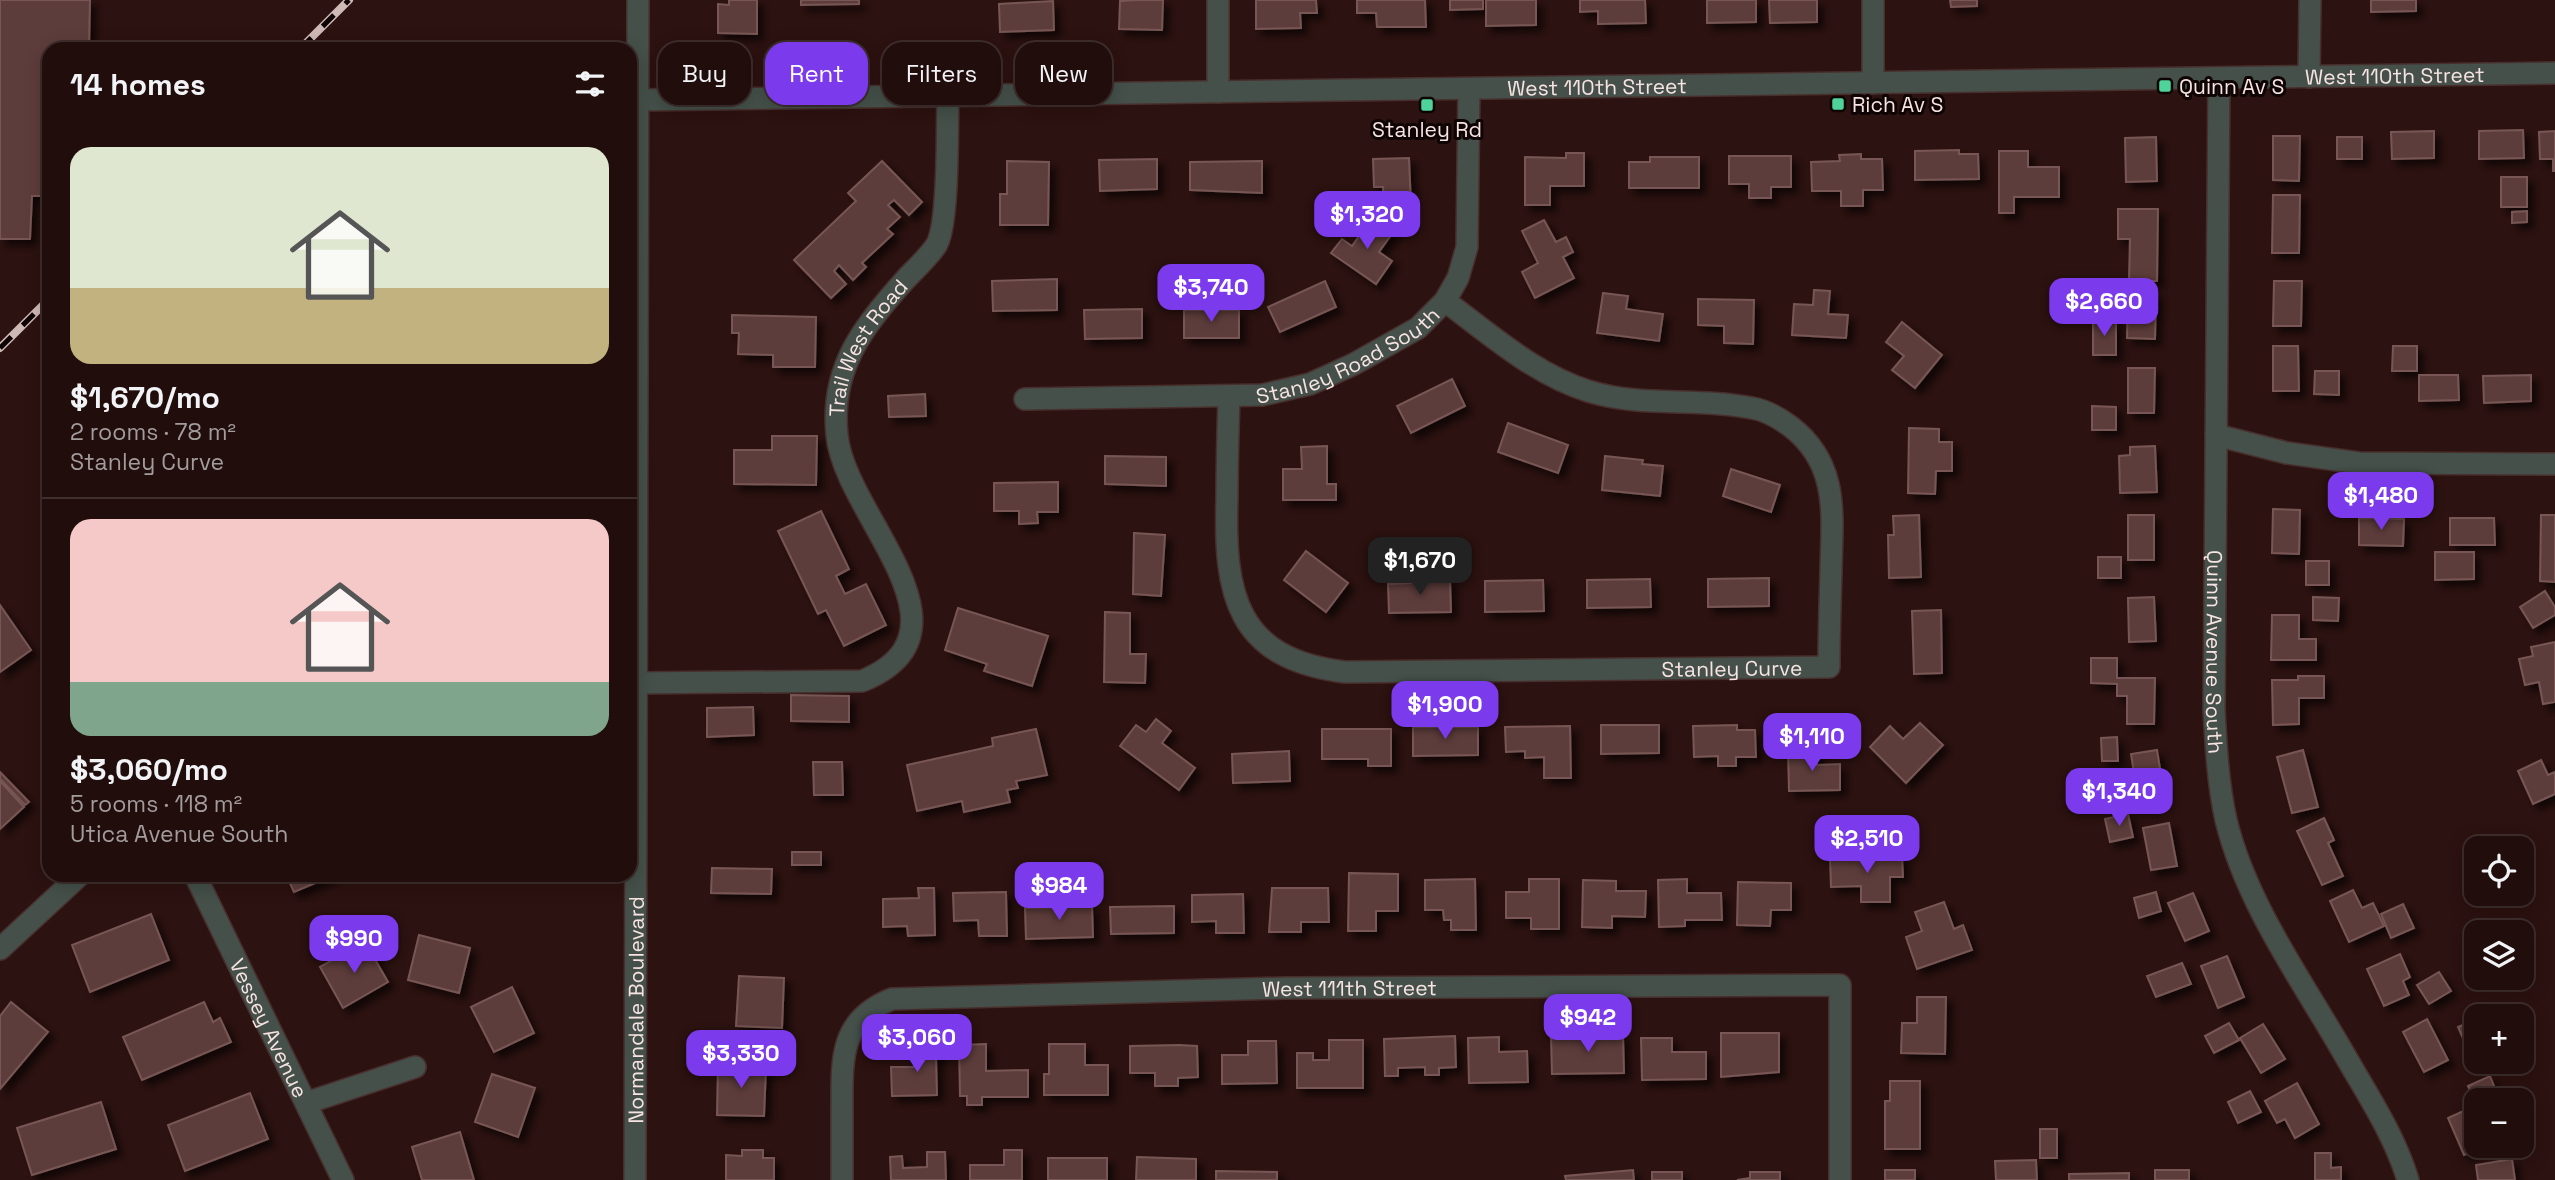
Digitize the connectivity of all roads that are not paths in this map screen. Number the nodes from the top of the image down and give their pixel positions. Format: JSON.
{"nodes":[{"id":1,"x":638,"y":0,"type":"edge"},
{"id":2,"x":1218,"y":0,"type":"edge"},
{"id":3,"x":1873,"y":0,"type":"edge"},
{"id":4,"x":2310,"y":0,"type":"edge"},
{"id":5,"x":2555,"y":73,"type":"edge"},
{"id":6,"x":2309,"y":77,"type":"junction"},
{"id":7,"x":2219,"y":78,"type":"junction"},
{"id":8,"x":1873,"y":83,"type":"junction"},
{"id":9,"x":1469,"y":89,"type":"junction"},
{"id":10,"x":1218,"y":92,"type":"junction"},
{"id":11,"x":1001,"y":95,"type":"edge"},
{"id":12,"x":882,"y":97,"type":"edge"},
{"id":13,"x":638,"y":100,"type":"junction"},
{"id":14,"x":948,"y":105,"type":"edge"},
{"id":15,"x":637,"y":246,"type":"edge"},
{"id":16,"x":1445,"y":301,"type":"junction"},
{"id":17,"x":1229,"y":396,"type":"junction"},
{"id":18,"x":1026,"y":399,"type":"dead end"},
{"id":19,"x":2216,"y":435,"type":"junction"},
{"id":20,"x":2555,"y":464,"type":"edge"},
{"id":21,"x":637,"y":683,"type":"edge"},
{"id":22,"x":72,"y":882,"type":"edge"},
{"id":23,"x":198,"y":882,"type":"edge"},
{"id":24,"x":634,"y":882,"type":"edge"},
{"id":25,"x":0,"y":949,"type":"edge"},
{"id":26,"x":415,"y":1067,"type":"dead end"},
{"id":27,"x":306,"y":1103,"type":"junction"},
{"id":28,"x":343,"y":1180,"type":"edge"},
{"id":29,"x":635,"y":1180,"type":"edge"},
{"id":30,"x":842,"y":1180,"type":"edge"},
{"id":31,"x":1840,"y":1180,"type":"edge"},
{"id":32,"x":2409,"y":1180,"type":"edge"}],
"edges":[{"from":1,"to":13,"type":"street","name":"Normandale Boulevard"},
{"from":2,"to":10,"type":"street"},
{"from":3,"to":8,"type":"street"},
{"from":4,"to":6,"type":"street"},
{"from":5,"to":6,"type":"street","name":"West 110th Street"},
{"from":6,"to":7,"type":"street","name":"West 110th Street"},
{"from":7,"to":8,"type":"street","name":"West 110th Street"},
{"from":7,"to":19,"type":"street","name":"Quinn Avenue South"},
{"from":8,"to":9,"type":"street","name":"West 110th Street"},
{"from":9,"to":10,"type":"street","name":"West 110th Street"},
{"from":9,"to":16,"type":"street","name":"Stanley Road South"},
{"from":10,"to":11,"type":"street","name":"West 110th Street"},
{"from":12,"to":13,"type":"street","name":"West 110th Street"},
{"from":13,"to":15,"type":"street","name":"Normandale Boulevard"},
{"from":14,"to":21,"type":"street","name":"Trail West Road"},
{"from":16,"to":17,"type":"street","name":"Stanley Road South"},
{"from":16,"to":17,"type":"street","name":"Stanley Curve"},
{"from":17,"to":18,"type":"street","name":"Stanley Road South"},
{"from":19,"to":20,"type":"street"},
{"from":19,"to":32,"type":"street","name":"Quinn Avenue South"},
{"from":22,"to":25,"type":"street"},
{"from":23,"to":27,"type":"street","name":"Vessey Avenue"},
{"from":24,"to":29,"type":"street","name":"Normandale Boulevard"},
{"from":26,"to":27,"type":"street"},
{"from":27,"to":28,"type":"street","name":"Vessey Avenue"},
{"from":30,"to":31,"type":"street","name":"West 111th Street"}]}
